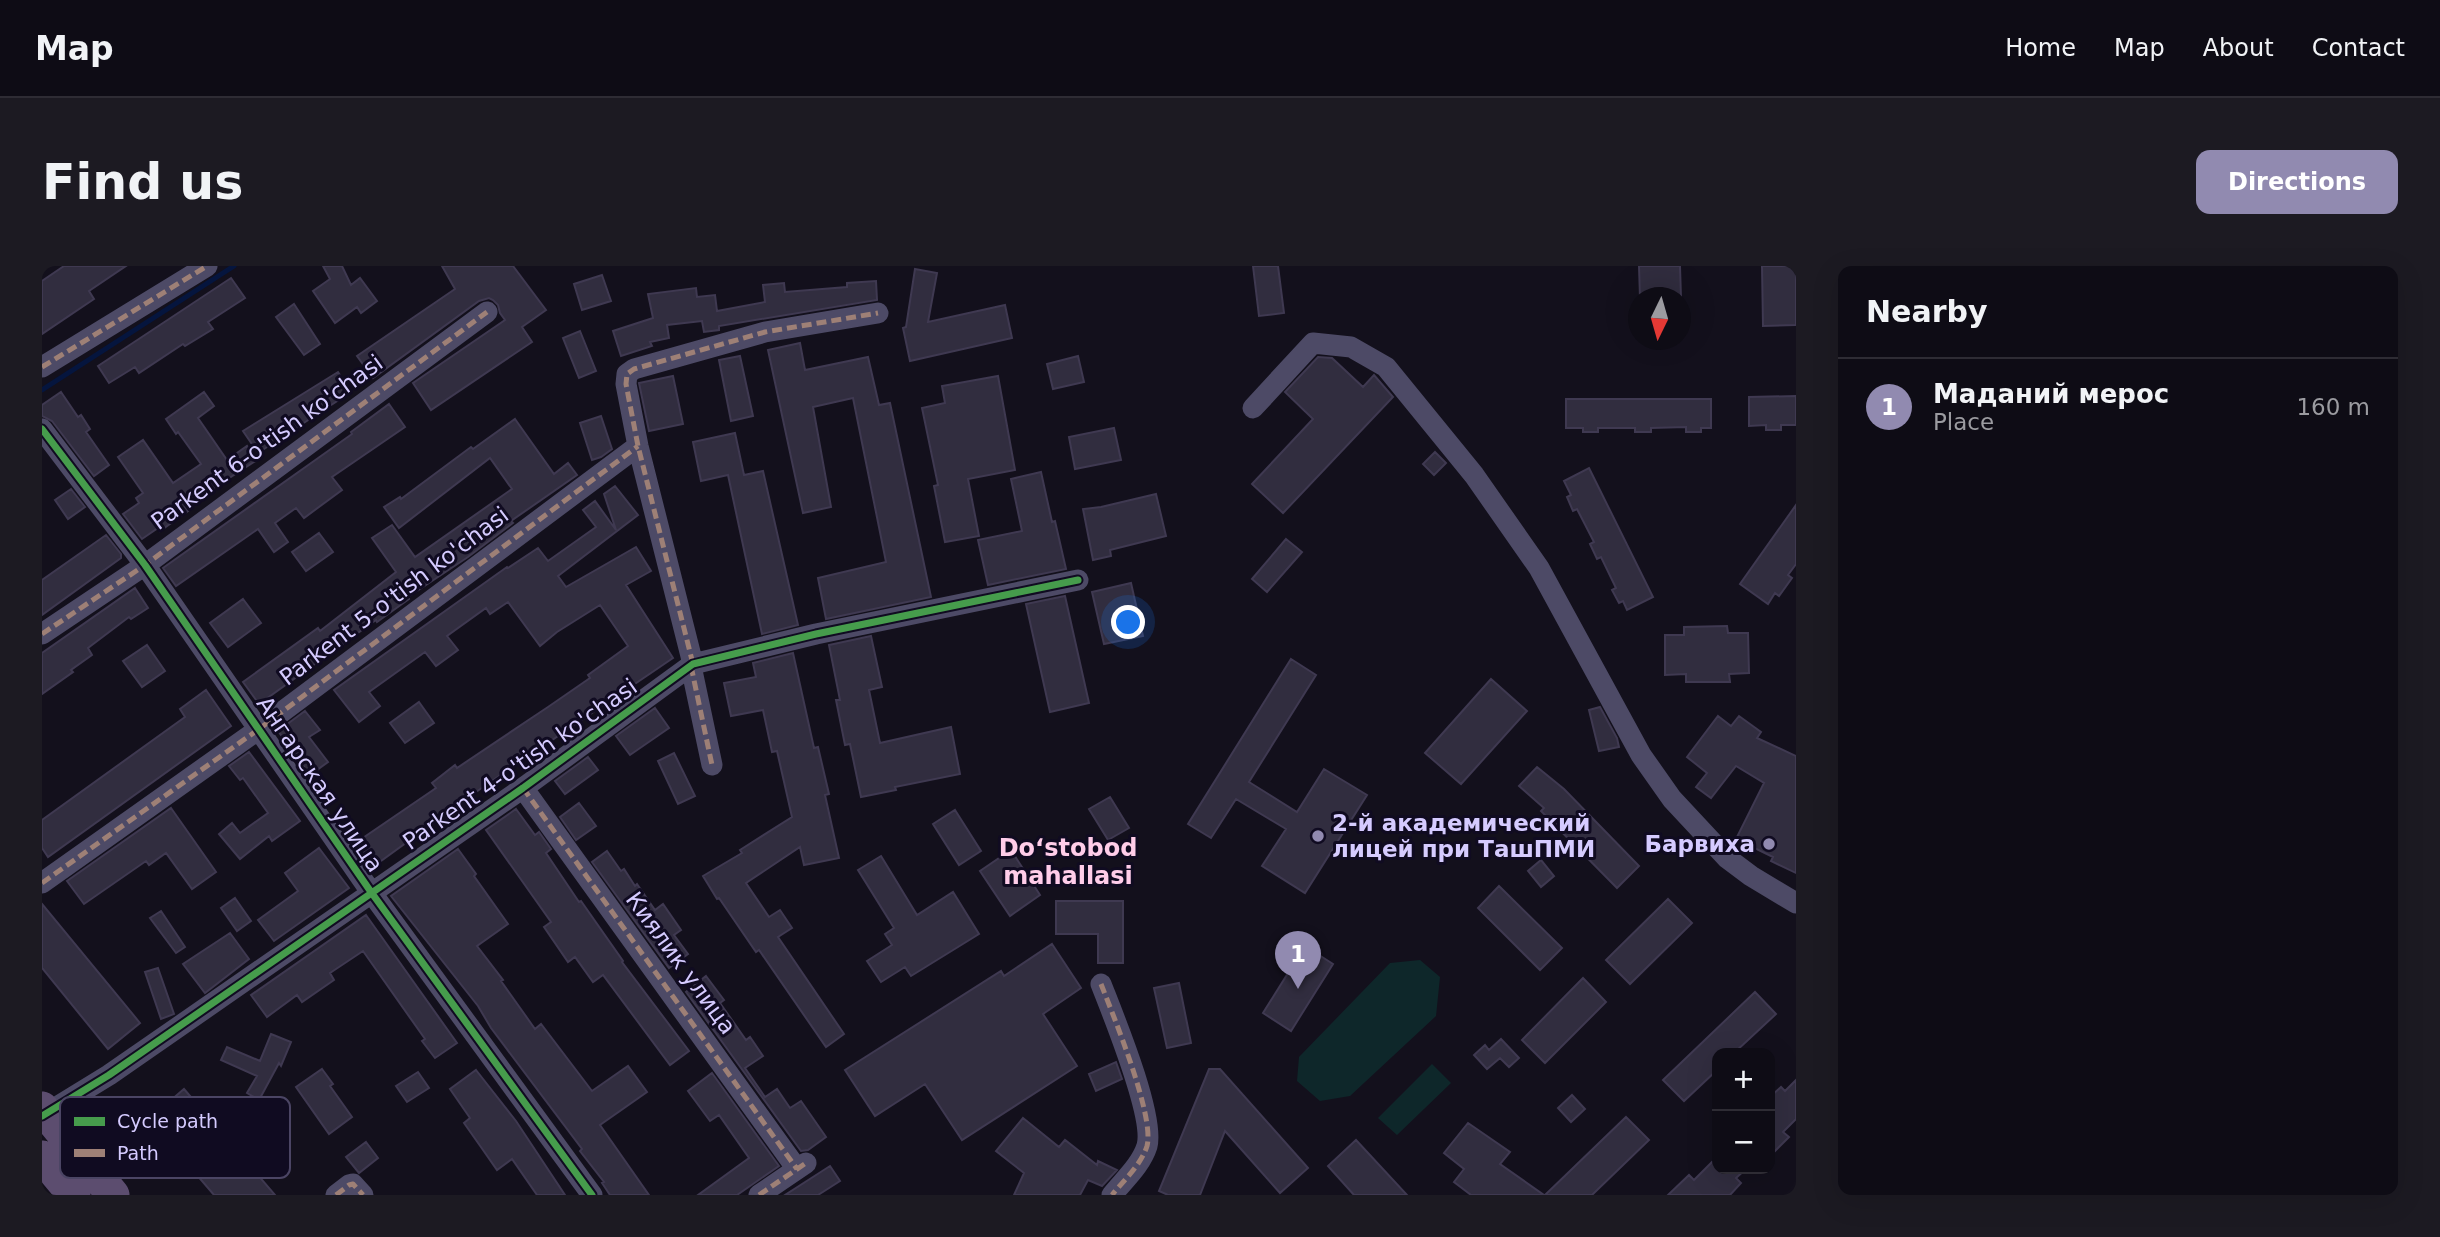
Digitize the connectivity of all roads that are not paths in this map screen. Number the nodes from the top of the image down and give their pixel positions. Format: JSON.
{"nodes":[{"id":1,"x":207,"y":266,"type":"edge"},
{"id":2,"x":487,"y":313,"type":"dead end"},
{"id":3,"x":878,"y":313,"type":"dead end"},
{"id":4,"x":42,"y":368,"type":"edge"},
{"id":5,"x":1253,"y":408,"type":"dead end"},
{"id":6,"x":42,"y":429,"type":"edge"},
{"id":7,"x":638,"y":446,"type":"junction"},
{"id":8,"x":145,"y":565,"type":"junction"},
{"id":9,"x":1077,"y":580,"type":"dead end"},
{"id":10,"x":42,"y":634,"type":"edge"},
{"id":11,"x":692,"y":665,"type":"junction"},
{"id":12,"x":259,"y":729,"type":"junction"},
{"id":13,"x":712,"y":765,"type":"dead end"},
{"id":14,"x":523,"y":788,"type":"junction"},
{"id":15,"x":42,"y":883,"type":"edge"},
{"id":16,"x":371,"y":892,"type":"junction"},
{"id":17,"x":1796,"y":903,"type":"edge"},
{"id":18,"x":1101,"y":984,"type":"dead end"},
{"id":19,"x":70,"y":1097,"type":"edge"},
{"id":20,"x":60,"y":1102,"type":"edge"},
{"id":21,"x":43,"y":1112,"type":"edge"},
{"id":22,"x":60,"y":1132,"type":"edge"},
{"id":23,"x":42,"y":1157,"type":"edge"},
{"id":24,"x":99,"y":1178,"type":"edge"},
{"id":25,"x":74,"y":1195,"type":"edge"},
{"id":26,"x":113,"y":1195,"type":"edge"},
{"id":27,"x":336,"y":1195,"type":"edge"},
{"id":28,"x":363,"y":1195,"type":"edge"},
{"id":29,"x":592,"y":1195,"type":"edge"},
{"id":30,"x":759,"y":1195,"type":"edge"},
{"id":31,"x":1112,"y":1195,"type":"edge"}],
"edges":[{"from":1,"to":4,"type":"street"},
{"from":2,"to":8,"type":"street","name":"Parkent 6-o'tish ko'chasi"},
{"from":3,"to":7,"type":"street"},
{"from":5,"to":17,"type":"street"},
{"from":6,"to":8,"type":"street","name":"Ангарская улица"},
{"from":7,"to":11,"type":"street"},
{"from":7,"to":12,"type":"street","name":"Parkent 5-o'tish ko'chasi"},
{"from":8,"to":10,"type":"street","name":"Parkent 6-o'tish ko'chasi"},
{"from":8,"to":12,"type":"street","name":"Ангарская улица"},
{"from":9,"to":11,"type":"street","name":"Parkent 4-o'tish ko'chasi"},
{"from":11,"to":13,"type":"street"},
{"from":11,"to":14,"type":"street","name":"Parkent 4-o'tish ko'chasi"},
{"from":12,"to":15,"type":"street","name":"Parkent 5-o'tish ko'chasi"},
{"from":12,"to":16,"type":"street","name":"Ангарская улица"},
{"from":14,"to":16,"type":"street","name":"Parkent 4-o'tish ko'chasi"},
{"from":14,"to":30,"type":"street","name":"Киялик улица"},
{"from":16,"to":19,"type":"street","name":"Parkent 4-o'tish ko'chasi"},
{"from":16,"to":29,"type":"street","name":"Ангарская улица"},
{"from":18,"to":31,"type":"street"},
{"from":20,"to":21,"type":"street","name":"Parkent 4-o'tish ko'chasi"},
{"from":21,"to":22,"type":"main road"},
{"from":23,"to":25,"type":"main road"},
{"from":24,"to":26,"type":"main road"},
{"from":27,"to":28,"type":"street"}]}
